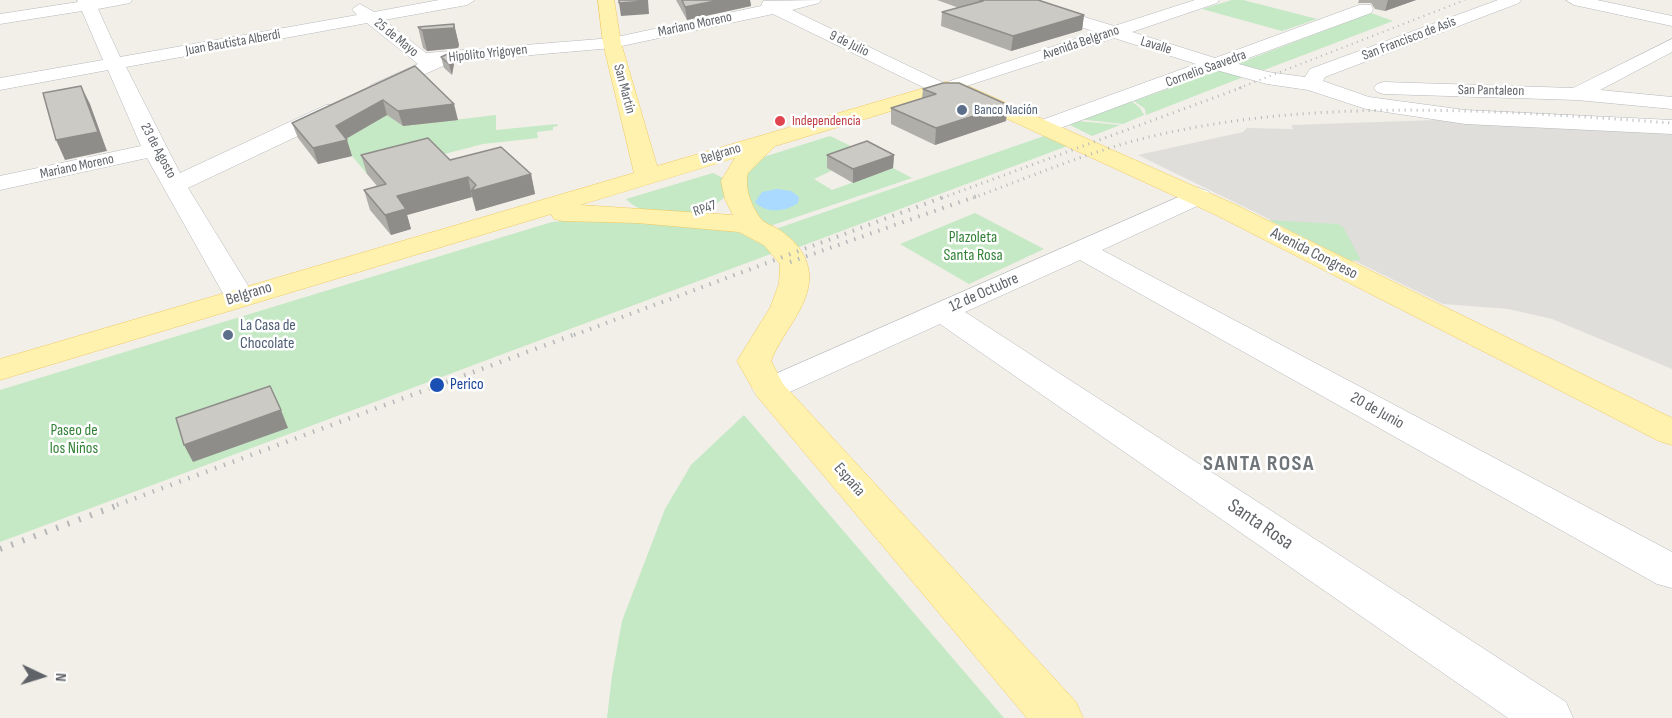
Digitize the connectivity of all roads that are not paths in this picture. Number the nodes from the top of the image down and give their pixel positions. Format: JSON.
{"nodes":[{"id":1,"x":124,"y":0,"type":"edge"},
{"id":2,"x":349,"y":0,"type":"edge"},
{"id":3,"x":467,"y":0,"type":"edge"},
{"id":4,"x":606,"y":0,"type":"edge"},
{"id":5,"x":757,"y":0,"type":"edge"},
{"id":6,"x":813,"y":0,"type":"edge"},
{"id":7,"x":1012,"y":0,"type":"edge"},
{"id":8,"x":1211,"y":0,"type":"edge"},
{"id":9,"x":1513,"y":0,"type":"edge"},
{"id":10,"x":1574,"y":0,"type":"edge"},
{"id":11,"x":1338,"y":2,"type":"dead end"},
{"id":12,"x":86,"y":3,"type":"edge"},
{"id":13,"x":777,"y":8,"type":"junction"},
{"id":14,"x":370,"y":17,"type":"junction"},
{"id":15,"x":0,"y":19,"type":"edge"},
{"id":16,"x":1672,"y":21,"type":"edge"},
{"id":17,"x":1112,"y":32,"type":"junction"},
{"id":18,"x":612,"y":43,"type":"junction"},
{"id":19,"x":1672,"y":45,"type":"edge"},
{"id":20,"x":433,"y":60,"type":"junction"},
{"id":21,"x":116,"y":64,"type":"junction"},
{"id":22,"x":1218,"y":65,"type":"junction"},
{"id":23,"x":0,"y":84,"type":"edge"},
{"id":24,"x":1311,"y":84,"type":"junction"},
{"id":25,"x":945,"y":88,"type":"junction"},
{"id":26,"x":1577,"y":93,"type":"junction"},
{"id":27,"x":1672,"y":104,"type":"edge"},
{"id":28,"x":1047,"y":126,"type":"junction"},
{"id":29,"x":1672,"y":127,"type":"edge"},
{"id":30,"x":770,"y":140,"type":"junction"},
{"id":31,"x":154,"y":150,"type":"junction"},
{"id":32,"x":678,"y":167,"type":"junction"},
{"id":33,"x":639,"y":179,"type":"junction"},
{"id":34,"x":0,"y":183,"type":"edge"},
{"id":35,"x":176,"y":184,"type":"junction"},
{"id":36,"x":732,"y":187,"type":"junction"},
{"id":37,"x":1199,"y":196,"type":"junction"},
{"id":38,"x":642,"y":213,"type":"junction"},
{"id":39,"x":672,"y":217,"type":"junction"},
{"id":40,"x":499,"y":221,"type":"junction"},
{"id":41,"x":753,"y":227,"type":"junction"},
{"id":42,"x":1082,"y":250,"type":"junction"},
{"id":43,"x":240,"y":297,"type":"junction"},
{"id":44,"x":942,"y":311,"type":"junction"},
{"id":45,"x":0,"y":370,"type":"edge"},
{"id":46,"x":769,"y":389,"type":"junction"},
{"id":47,"x":1672,"y":433,"type":"edge"},
{"id":48,"x":1672,"y":572,"type":"edge"},
{"id":49,"x":1058,"y":718,"type":"edge"},
{"id":50,"x":1548,"y":718,"type":"edge"}],
"edges":[{"from":1,"to":12,"type":"street"},
{"from":2,"to":14,"type":"street","name":"25 de Mayo"},
{"from":3,"to":14,"type":"street","name":"Juan Bautista Alberdi"},
{"from":4,"to":18,"type":"main road","name":"San Martín"},
{"from":5,"to":13,"type":"street","name":"9 de Julio"},
{"from":6,"to":13,"type":"street","name":"Mariano Moreno"},
{"from":7,"to":17,"type":"street","name":"Lavalle"},
{"from":8,"to":17,"type":"street","name":"Avenida Belgrano"},
{"from":9,"to":24,"type":"street","name":"San Francisco de Asis"},
{"from":10,"to":16,"type":"street"},
{"from":11,"to":22,"type":"street","name":"Cornelio Saavedra"},
{"from":12,"to":15,"type":"street"},
{"from":12,"to":21,"type":"street","name":"23 de Agosto"},
{"from":13,"to":18,"type":"street","name":"Mariano Moreno"},
{"from":13,"to":25,"type":"street","name":"9 de Julio"},
{"from":14,"to":20,"type":"street","name":"25 de Mayo"},
{"from":14,"to":21,"type":"street","name":"Juan Bautista Alberdi"},
{"from":17,"to":22,"type":"street","name":"Lavalle"},
{"from":17,"to":25,"type":"street","name":"Avenida Belgrano"},
{"from":18,"to":20,"type":"street","name":"Hipólito Yrigoyen"},
{"from":18,"to":33,"type":"main road","name":"San Martín"},
{"from":19,"to":26,"type":"street"},
{"from":20,"to":35,"type":"street","name":"Hipólito Yrigoyen"},
{"from":21,"to":23,"type":"street","name":"Juan Bautista Alberdi"},
{"from":21,"to":31,"type":"street","name":"23 de Agosto"},
{"from":22,"to":24,"type":"street","name":"Lavalle"},
{"from":22,"to":28,"type":"street","name":"Cornelio Saavedra"},
{"from":24,"to":26,"type":"street","name":"San Pantaleon"},
{"from":24,"to":29,"type":"street"},
{"from":25,"to":28,"type":"main road","name":"Avenida Congreso"},
{"from":25,"to":30,"type":"main road","name":"Belgrano","number":"RP47"},
{"from":26,"to":27,"type":"street","name":"San Pantaleon"},
{"from":28,"to":37,"type":"main road","name":"Avenida Congreso"},
{"from":30,"to":32,"type":"main road","name":"Belgrano"},
{"from":30,"to":36,"type":"main road","name":"Belgrano","number":"RP47"},
{"from":31,"to":34,"type":"street","name":"Mariano Moreno"},
{"from":31,"to":35,"type":"street","name":"23 de Agosto"},
{"from":32,"to":33,"type":"main road","name":"Belgrano"},
{"from":32,"to":36,"type":"main road","name":"RP47"},
{"from":33,"to":38,"type":"main road"},
{"from":33,"to":40,"type":"main road","name":"Belgrano"},
{"from":35,"to":43,"type":"street","name":"23 de Agosto"},
{"from":36,"to":39,"type":"main road","name":"RP47"},
{"from":36,"to":41,"type":"main road","number":"RP47"},
{"from":37,"to":42,"type":"street","name":"12 de Octubre"},
{"from":37,"to":47,"type":"main road","name":"Avenida Congreso"},
{"from":38,"to":39,"type":"main road","name":"Belgrano"},
{"from":38,"to":40,"type":"main road","name":"Belgrano"},
{"from":39,"to":41,"type":"main road","name":"Belgrano"},
{"from":40,"to":43,"type":"main road","name":"Belgrano"},
{"from":41,"to":46,"type":"main road","name":"España"},
{"from":42,"to":44,"type":"street","name":"12 de Octubre"},
{"from":42,"to":48,"type":"street","name":"20 de Junio"},
{"from":43,"to":45,"type":"main road","name":"Belgrano"},
{"from":44,"to":46,"type":"street","name":"12 de Octubre"},
{"from":44,"to":50,"type":"street","name":"Santa Rosa"},
{"from":46,"to":49,"type":"main road","name":"España"}]}
